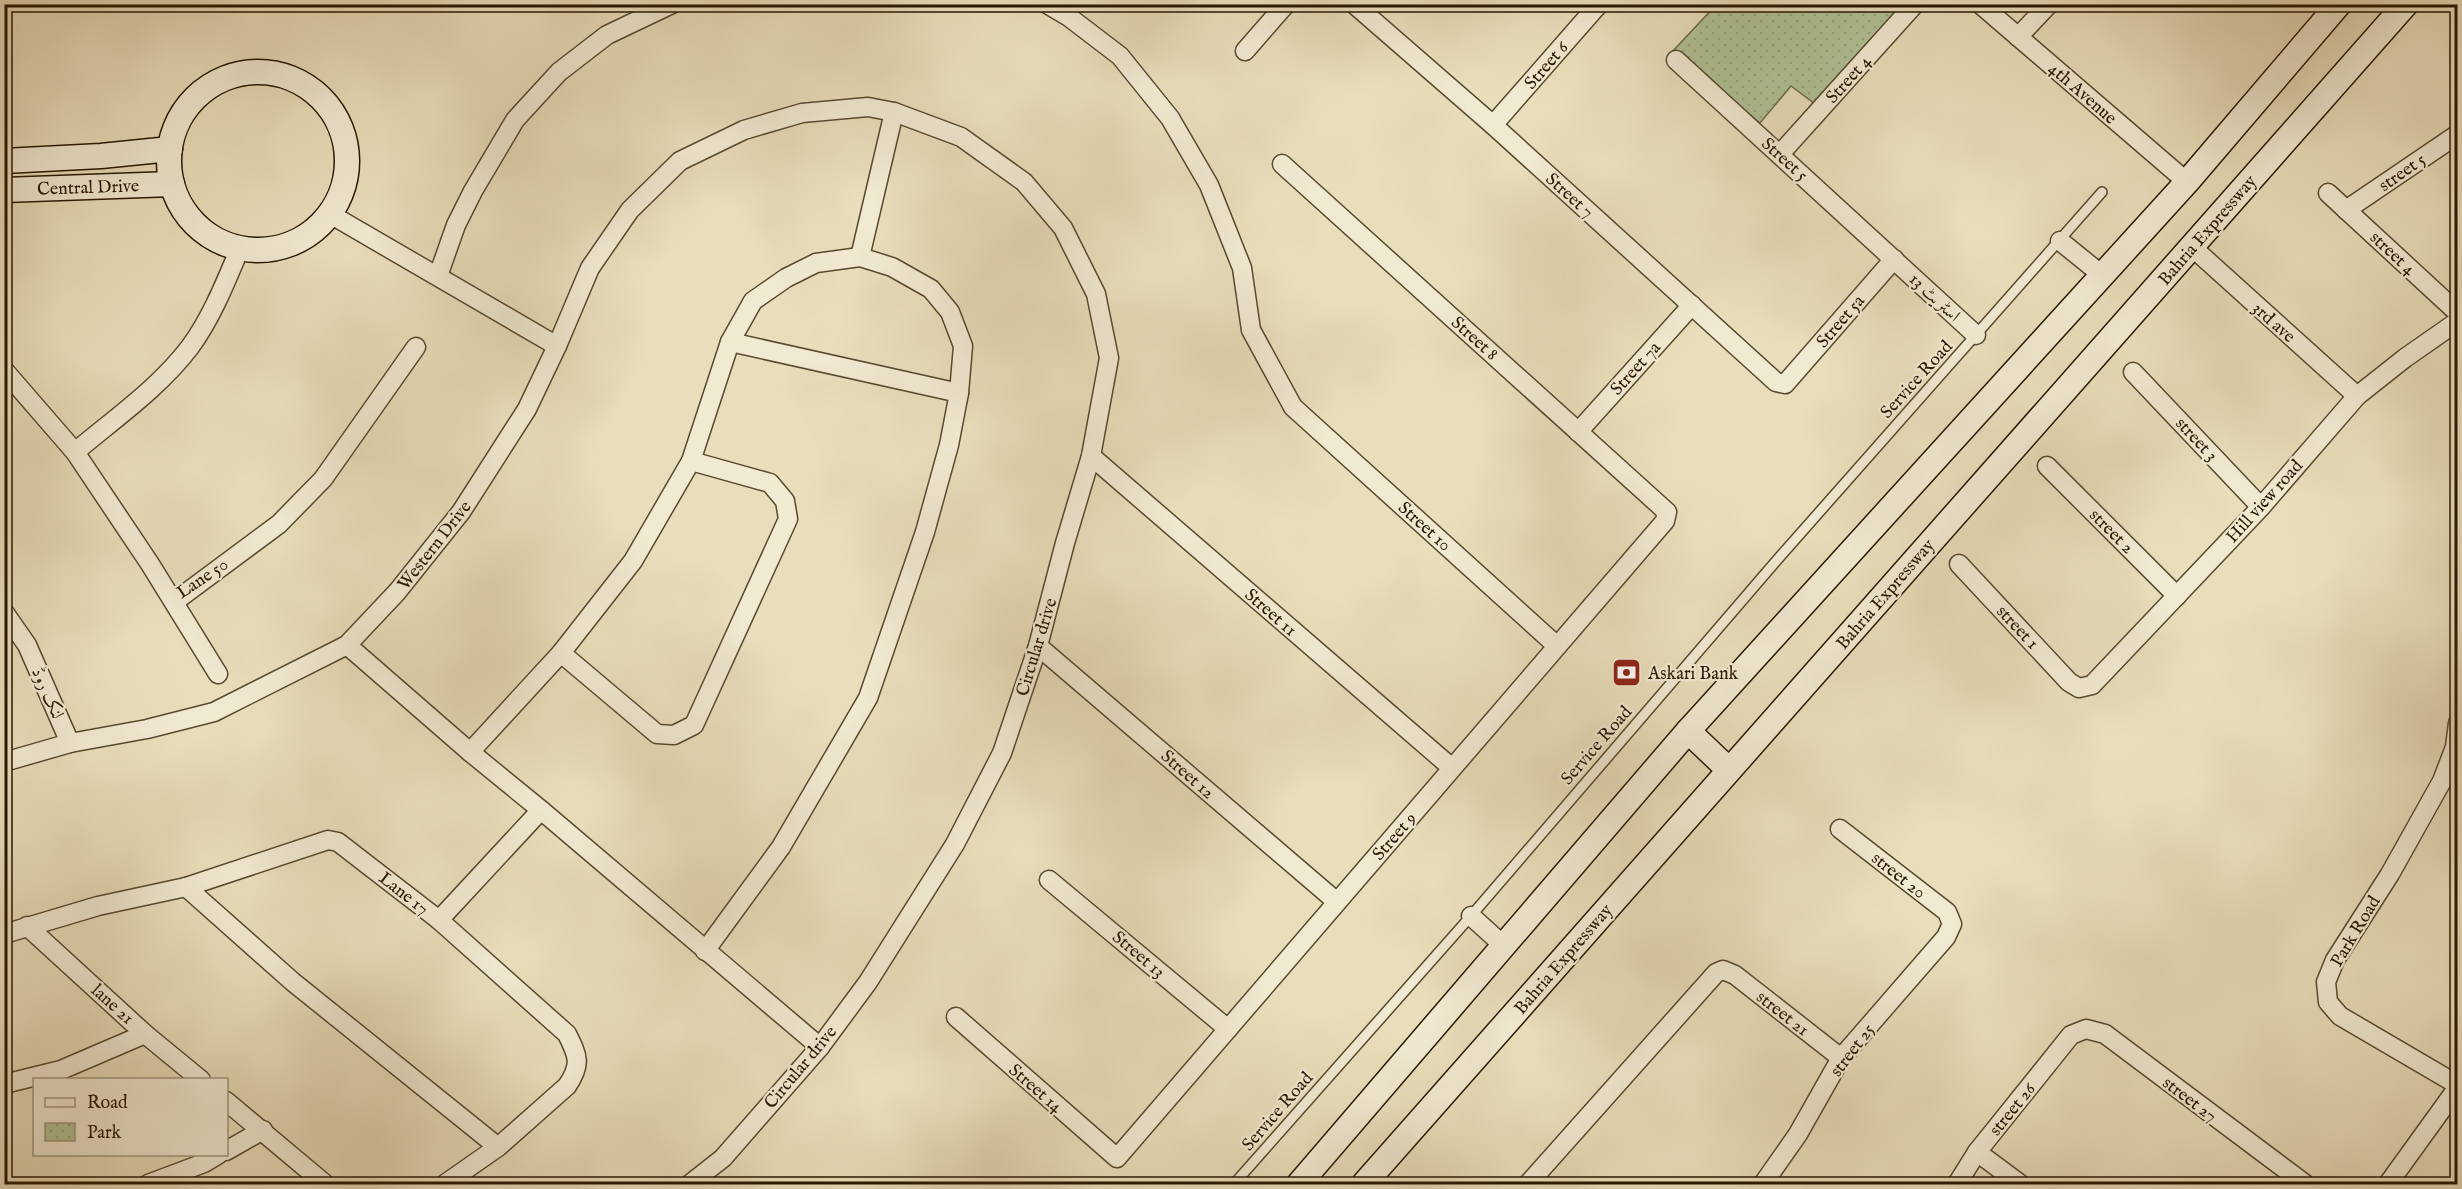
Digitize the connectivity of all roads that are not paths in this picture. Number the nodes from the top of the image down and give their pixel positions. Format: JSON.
{"nodes":[{"id":1,"x":672,"y":4,"type":"edge"},
{"id":2,"x":1047,"y":4,"type":"edge"},
{"id":3,"x":1286,"y":4,"type":"edge"},
{"id":4,"x":1354,"y":4,"type":"edge"},
{"id":5,"x":1599,"y":4,"type":"edge"},
{"id":6,"x":1915,"y":4,"type":"edge"},
{"id":7,"x":1980,"y":4,"type":"edge"},
{"id":8,"x":2049,"y":4,"type":"edge"},
{"id":9,"x":2339,"y":4,"type":"edge"},
{"id":10,"x":2406,"y":4,"type":"edge"},
{"id":11,"x":2018,"y":37,"type":"junction"},
{"id":12,"x":1245,"y":51,"type":"dead end"},
{"id":13,"x":1676,"y":60,"type":"dead end"},
{"id":14,"x":894,"y":112,"type":"junction"},
{"id":15,"x":1493,"y":125,"type":"junction"},
{"id":16,"x":2457,"y":134,"type":"edge"},
{"id":17,"x":170,"y":149,"type":"junction"},
{"id":18,"x":1780,"y":154,"type":"junction"},
{"id":19,"x":4,"y":161,"type":"edge"},
{"id":20,"x":1282,"y":164,"type":"dead end"},
{"id":21,"x":2187,"y":182,"type":"junction"},
{"id":22,"x":172,"y":183,"type":"junction"},
{"id":23,"x":4,"y":190,"type":"edge"},
{"id":24,"x":2102,"y":192,"type":"dead end"},
{"id":25,"x":2328,"y":193,"type":"dead end"},
{"id":26,"x":2346,"y":210,"type":"junction"},
{"id":27,"x":330,"y":214,"type":"junction"},
{"id":28,"x":2060,"y":241,"type":"junction"},
{"id":29,"x":2192,"y":247,"type":"junction"},
{"id":30,"x":240,"y":248,"type":"junction"},
{"id":31,"x":860,"y":257,"type":"junction"},
{"id":32,"x":1894,"y":259,"type":"junction"},
{"id":33,"x":2102,"y":275,"type":"junction"},
{"id":34,"x":438,"y":276,"type":"junction"},
{"id":35,"x":1692,"y":305,"type":"junction"},
{"id":36,"x":2457,"y":313,"type":"edge"},
{"id":37,"x":2457,"y":321,"type":"edge"},
{"id":38,"x":1976,"y":335,"type":"junction"},
{"id":39,"x":730,"y":342,"type":"junction"},
{"id":40,"x":556,"y":346,"type":"junction"},
{"id":41,"x":416,"y":347,"type":"dead end"},
{"id":42,"x":4,"y":370,"type":"edge"},
{"id":43,"x":2133,"y":372,"type":"dead end"},
{"id":44,"x":1785,"y":384,"type":"joint"},
{"id":45,"x":959,"y":393,"type":"junction"},
{"id":46,"x":2357,"y":396,"type":"junction"},
{"id":47,"x":1578,"y":432,"type":"junction"},
{"id":48,"x":75,"y":452,"type":"junction"},
{"id":49,"x":1090,"y":456,"type":"junction"},
{"id":50,"x":691,"y":461,"type":"junction"},
{"id":51,"x":2048,"y":466,"type":"dead end"},
{"id":52,"x":2261,"y":507,"type":"junction"},
{"id":53,"x":1667,"y":512,"type":"joint"},
{"id":54,"x":1959,"y":564,"type":"dead end"},
{"id":55,"x":2177,"y":596,"type":"junction"},
{"id":56,"x":174,"y":602,"type":"junction"},
{"id":57,"x":4,"y":612,"type":"edge"},
{"id":58,"x":347,"y":645,"type":"junction"},
{"id":59,"x":1038,"y":646,"type":"junction"},
{"id":60,"x":1557,"y":646,"type":"junction"},
{"id":61,"x":561,"y":654,"type":"junction"},
{"id":62,"x":218,"y":674,"type":"dead end"},
{"id":63,"x":2079,"y":688,"type":"joint"},
{"id":64,"x":2457,"y":723,"type":"edge"},
{"id":65,"x":1688,"y":731,"type":"junction"},
{"id":66,"x":70,"y":743,"type":"junction"},
{"id":67,"x":470,"y":752,"type":"junction"},
{"id":68,"x":4,"y":762,"type":"edge"},
{"id":69,"x":1452,"y":768,"type":"junction"},
{"id":70,"x":1729,"y":770,"type":"junction"},
{"id":71,"x":541,"y":810,"type":"junction"},
{"id":72,"x":1840,"y":830,"type":"dead end"},
{"id":73,"x":1049,"y":880,"type":"dead end"},
{"id":74,"x":186,"y":887,"type":"junction"},
{"id":75,"x":1337,"y":902,"type":"junction"},
{"id":76,"x":1471,"y":916,"type":"junction"},
{"id":77,"x":439,"y":920,"type":"junction"},
{"id":78,"x":1952,"y":924,"type":"joint"},
{"id":79,"x":27,"y":927,"type":"junction"},
{"id":80,"x":4,"y":934,"type":"edge"},
{"id":81,"x":1504,"y":946,"type":"junction"},
{"id":82,"x":705,"y":951,"type":"junction"},
{"id":83,"x":956,"y":1017,"type":"dead end"},
{"id":84,"x":1228,"y":1029,"type":"junction"},
{"id":85,"x":146,"y":1034,"type":"junction"},
{"id":86,"x":2071,"y":1035,"type":"joint"},
{"id":87,"x":820,"y":1047,"type":"junction"},
{"id":88,"x":1841,"y":1058,"type":"junction"},
{"id":89,"x":199,"y":1078,"type":"edge"},
{"id":90,"x":4,"y":1084,"type":"edge"},
{"id":91,"x":2457,"y":1086,"type":"edge"},
{"id":92,"x":228,"y":1103,"type":"edge"},
{"id":93,"x":263,"y":1131,"type":"junction"},
{"id":94,"x":498,"y":1147,"type":"junction"},
{"id":95,"x":228,"y":1149,"type":"edge"},
{"id":96,"x":1977,"y":1152,"type":"junction"},
{"id":97,"x":217,"y":1156,"type":"edge"},
{"id":98,"x":1117,"y":1158,"type":"joint"},
{"id":99,"x":148,"y":1185,"type":"edge"},
{"id":100,"x":325,"y":1185,"type":"edge"},
{"id":101,"x":445,"y":1185,"type":"edge"},
{"id":102,"x":690,"y":1185,"type":"edge"},
{"id":103,"x":1234,"y":1185,"type":"edge"},
{"id":104,"x":1299,"y":1185,"type":"edge"},
{"id":105,"x":1364,"y":1185,"type":"edge"},
{"id":106,"x":1528,"y":1185,"type":"edge"},
{"id":107,"x":1763,"y":1185,"type":"edge"},
{"id":108,"x":1957,"y":1185,"type":"edge"},
{"id":109,"x":2020,"y":1185,"type":"edge"},
{"id":110,"x":2305,"y":1185,"type":"edge"},
{"id":111,"x":2388,"y":1185,"type":"edge"}],
"edges":[{"from":1,"to":34,"type":"street"},
{"from":2,"to":60,"type":"street","name":"Street 10"},
{"from":3,"to":12,"type":"street"},
{"from":4,"to":15,"type":"street","name":"Street 7"},
{"from":5,"to":15,"type":"street","name":"Street 6"},
{"from":6,"to":18,"type":"street","name":"Street 4"},
{"from":7,"to":11,"type":"street","name":"4th Avenue"},
{"from":8,"to":11,"type":"street"},
{"from":9,"to":21,"type":"main road"},
{"from":10,"to":29,"type":"main road","name":"Bahria Expressway"},
{"from":11,"to":21,"type":"street","name":"4th Avenue"},
{"from":13,"to":18,"type":"street","name":"Street 5"},
{"from":14,"to":31,"type":"street"},
{"from":14,"to":40,"type":"street","name":"Western Drive"},
{"from":14,"to":49,"type":"street","name":"Circular drive"},
{"from":15,"to":35,"type":"street","name":"Street 7"},
{"from":16,"to":26,"type":"street","name":"street 5"},
{"from":17,"to":19,"type":"main road","name":"Central Drive"},
{"from":17,"to":22,"type":"main road"},
{"from":17,"to":27,"type":"main road"},
{"from":18,"to":32,"type":"street","name":"Street 5"},
{"from":20,"to":47,"type":"street","name":"Street 8"},
{"from":21,"to":33,"type":"main road"},
{"from":22,"to":23,"type":"main road","name":"Central Drive"},
{"from":22,"to":30,"type":"main road"},
{"from":24,"to":28,"type":"lane","name":"Service Road"},
{"from":25,"to":26,"type":"street","name":"street 4"},
{"from":26,"to":36,"type":"street","name":"street 4"},
{"from":27,"to":30,"type":"main road"},
{"from":27,"to":34,"type":"street"},
{"from":28,"to":33,"type":"street"},
{"from":28,"to":38,"type":"lane","name":"Service Road"},
{"from":29,"to":46,"type":"street","name":"3rd ave"},
{"from":29,"to":70,"type":"main road","name":"Bahria Expressway"},
{"from":30,"to":48,"type":"street"},
{"from":31,"to":39,"type":"street"},
{"from":31,"to":45,"type":"street"},
{"from":32,"to":38,"type":"street","name":"اسٹریٹ 13"},
{"from":32,"to":44,"type":"street","name":"Street 5a"},
{"from":33,"to":65,"type":"main road"},
{"from":34,"to":40,"type":"street"},
{"from":35,"to":44,"type":"street","name":"Street 7"},
{"from":35,"to":47,"type":"street","name":"Street 7a"},
{"from":37,"to":46,"type":"street","name":"Hill view road"},
{"from":38,"to":76,"type":"lane","name":"Service Road"},
{"from":39,"to":45,"type":"street"},
{"from":39,"to":50,"type":"street"},
{"from":40,"to":58,"type":"street","name":"Western Drive"},
{"from":41,"to":56,"type":"street","name":"Lane 50"},
{"from":42,"to":48,"type":"street","name":"Lane 50"},
{"from":43,"to":52,"type":"street","name":"street 3"},
{"from":45,"to":82,"type":"street"},
{"from":46,"to":52,"type":"street","name":"Hill view road"},
{"from":47,"to":53,"type":"street","name":"Street 8"},
{"from":48,"to":56,"type":"street","name":"Lane 50"},
{"from":49,"to":59,"type":"street","name":"Circular drive"},
{"from":49,"to":69,"type":"street","name":"Street 11"},
{"from":50,"to":61,"type":"street"},
{"from":50,"to":61,"type":"street"},
{"from":51,"to":55,"type":"street","name":"street 2"},
{"from":52,"to":55,"type":"street","name":"Hill view road"},
{"from":53,"to":60,"type":"street","name":"Street 9"},
{"from":54,"to":63,"type":"street","name":"street 1"},
{"from":55,"to":63,"type":"street","name":"Hill view road"},
{"from":56,"to":62,"type":"street"},
{"from":57,"to":66,"type":"street","name":"لنک روڈ"},
{"from":58,"to":66,"type":"street","name":"Western Drive"},
{"from":58,"to":67,"type":"street"},
{"from":59,"to":75,"type":"street","name":"Street 12"},
{"from":59,"to":87,"type":"street","name":"Circular drive"},
{"from":60,"to":69,"type":"street","name":"Street 9"},
{"from":61,"to":67,"type":"street"},
{"from":64,"to":91,"type":"street","name":"Park Road"},
{"from":65,"to":70,"type":"main road"},
{"from":65,"to":81,"type":"main road"},
{"from":66,"to":68,"type":"street","name":"Western Drive"},
{"from":67,"to":71,"type":"street"},
{"from":69,"to":75,"type":"street","name":"Street 9"},
{"from":70,"to":105,"type":"main road","name":"Bahria Expressway"},
{"from":71,"to":77,"type":"street"},
{"from":71,"to":82,"type":"street"},
{"from":72,"to":78,"type":"street","name":"street 20"},
{"from":73,"to":84,"type":"street","name":"Street 13"},
{"from":74,"to":77,"type":"street","name":"Lane 17"},
{"from":74,"to":79,"type":"street","name":"Lane 17"},
{"from":74,"to":94,"type":"street"},
{"from":75,"to":84,"type":"street","name":"Street 9"},
{"from":76,"to":81,"type":"street"},
{"from":76,"to":103,"type":"lane","name":"Service Road"},
{"from":77,"to":94,"type":"street","name":"Lane 17"},
{"from":78,"to":88,"type":"street","name":"street 25"},
{"from":79,"to":80,"type":"street","name":"Lane 17"},
{"from":79,"to":85,"type":"street","name":"lane 21"},
{"from":81,"to":104,"type":"main road"},
{"from":82,"to":87,"type":"street"},
{"from":83,"to":98,"type":"street","name":"Street 14"},
{"from":84,"to":98,"type":"street","name":"Street 9"},
{"from":85,"to":89,"type":"street","name":"lane 21"},
{"from":85,"to":90,"type":"street"},
{"from":86,"to":96,"type":"street","name":"street 26"},
{"from":86,"to":110,"type":"street","name":"street 27"},
{"from":87,"to":102,"type":"street","name":"Circular drive"},
{"from":88,"to":106,"type":"street","name":"street 21"},
{"from":88,"to":107,"type":"street","name":"street 25"},
{"from":91,"to":111,"type":"street"},
{"from":92,"to":93,"type":"street"},
{"from":93,"to":95,"type":"street"},
{"from":93,"to":100,"type":"street"},
{"from":94,"to":101,"type":"street","name":"Lane 17"},
{"from":96,"to":108,"type":"street","name":"street 26"},
{"from":96,"to":109,"type":"street"},
{"from":97,"to":99,"type":"street"}]}
